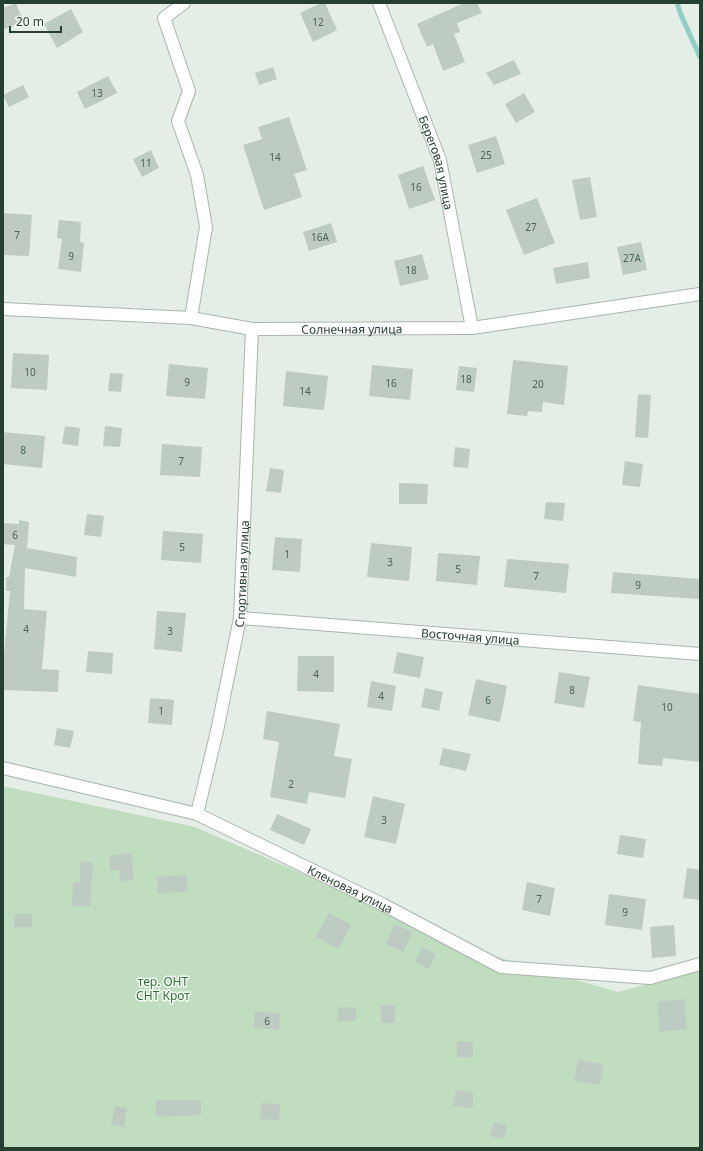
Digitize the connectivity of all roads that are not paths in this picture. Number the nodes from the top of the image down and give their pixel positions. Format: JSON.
{"nodes":[{"id":1,"x":184,"y":3,"type":"edge"},
{"id":2,"x":379,"y":3,"type":"edge"},
{"id":3,"x":700,"y":294,"type":"edge"},
{"id":4,"x":3,"y":310,"type":"edge"},
{"id":5,"x":191,"y":318,"type":"junction"},
{"id":6,"x":472,"y":328,"type":"junction"},
{"id":7,"x":252,"y":329,"type":"junction"},
{"id":8,"x":240,"y":618,"type":"junction"},
{"id":9,"x":700,"y":654,"type":"edge"},
{"id":10,"x":3,"y":768,"type":"edge"},
{"id":11,"x":197,"y":814,"type":"junction"},
{"id":12,"x":700,"y":964,"type":"edge"}],
"edges":[{"from":1,"to":5,"type":"street"},
{"from":2,"to":6,"type":"street","name":"Береговая улица"},
{"from":3,"to":6,"type":"street","name":"Солнечная улица"},
{"from":4,"to":5,"type":"street","name":"Солнечная улица"},
{"from":5,"to":7,"type":"street","name":"Солнечная улица"},
{"from":6,"to":7,"type":"street","name":"Солнечная улица"},
{"from":7,"to":8,"type":"street","name":"Спортивная улица"},
{"from":8,"to":9,"type":"street","name":"Восточная улица"},
{"from":8,"to":11,"type":"street","name":"Спортивная улица"},
{"from":10,"to":11,"type":"street","name":"Кленовая улица"},
{"from":11,"to":12,"type":"street","name":"Кленовая улица"}]}
